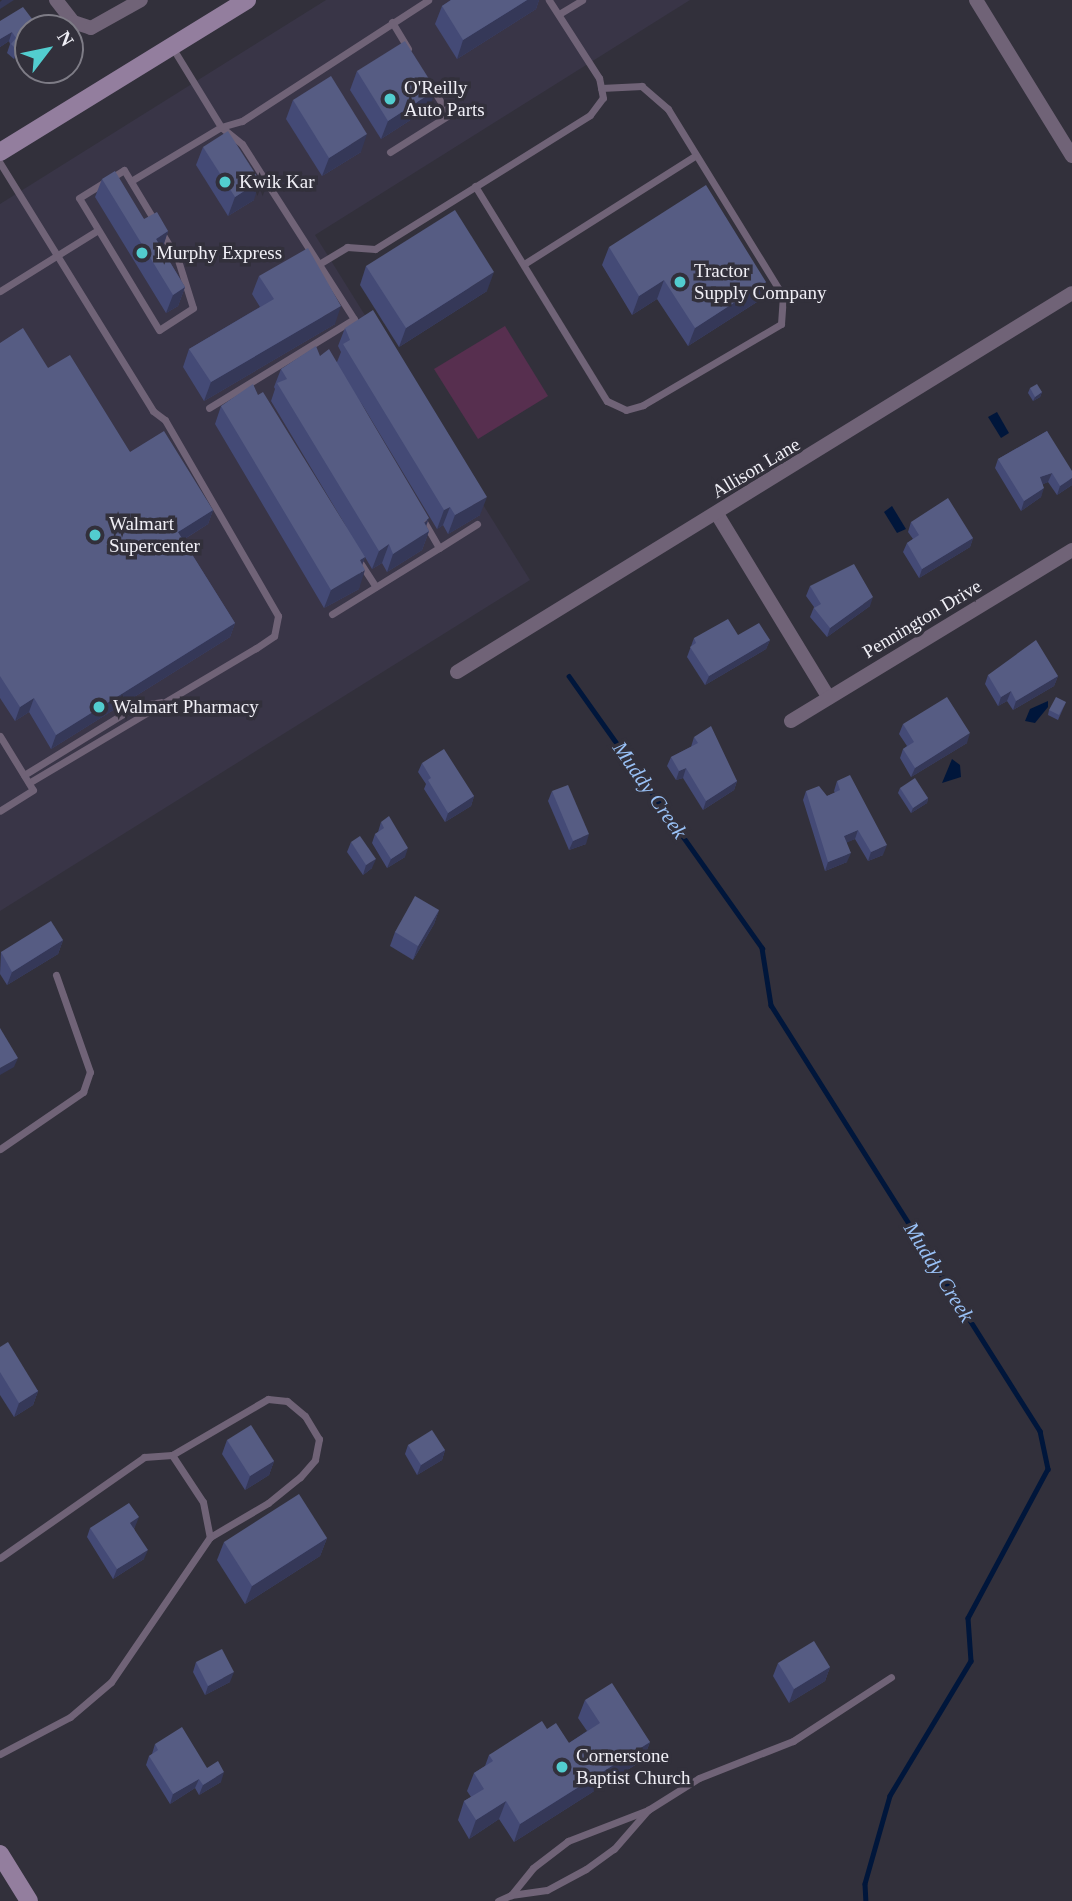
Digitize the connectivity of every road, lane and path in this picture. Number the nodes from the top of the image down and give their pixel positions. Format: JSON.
{"nodes":[{"id":1,"x":56,"y":0,"type":"edge"},
{"id":2,"x":141,"y":0,"type":"edge"},
{"id":3,"x":247,"y":0,"type":"edge"},
{"id":4,"x":429,"y":0,"type":"edge"},
{"id":5,"x":550,"y":0,"type":"edge"},
{"id":6,"x":582,"y":0,"type":"edge"},
{"id":7,"x":976,"y":0,"type":"edge"},
{"id":8,"x":559,"y":15,"type":"junction"},
{"id":9,"x":392,"y":22,"type":"junction"},
{"id":10,"x":171,"y":47,"type":"junction"},
{"id":11,"x":413,"y":57,"type":"edge"},
{"id":12,"x":427,"y":80,"type":"edge"},
{"id":13,"x":601,"y":88,"type":"junction"},
{"id":14,"x":221,"y":127,"type":"junction"},
{"id":15,"x":0,"y":152,"type":"edge"},
{"id":16,"x":390,"y":152,"type":"dead end"},
{"id":17,"x":695,"y":156,"type":"junction"},
{"id":18,"x":1072,"y":156,"type":"edge"},
{"id":19,"x":0,"y":163,"type":"edge"},
{"id":20,"x":131,"y":181,"type":"junction"},
{"id":21,"x":475,"y":186,"type":"junction"},
{"id":22,"x":98,"y":230,"type":"junction"},
{"id":23,"x":57,"y":255,"type":"junction"},
{"id":24,"x":319,"y":264,"type":"junction"},
{"id":25,"x":524,"y":264,"type":"junction"},
{"id":26,"x":0,"y":291,"type":"edge"},
{"id":27,"x":1072,"y":293,"type":"edge"},
{"id":28,"x":316,"y":342,"type":"junction"},
{"id":29,"x":323,"y":354,"type":"edge"},
{"id":30,"x":249,"y":384,"type":"junction"},
{"id":31,"x":256,"y":395,"type":"edge"},
{"id":32,"x":209,"y":408,"type":"dead end"},
{"id":33,"x":419,"y":513,"type":"edge"},
{"id":34,"x":717,"y":514,"type":"junction"},
{"id":35,"x":477,"y":524,"type":"dead end"},
{"id":36,"x":439,"y":548,"type":"junction"},
{"id":37,"x":1072,"y":550,"type":"edge"},
{"id":38,"x":355,"y":553,"type":"edge"},
{"id":39,"x":376,"y":587,"type":"junction"},
{"id":40,"x":332,"y":614,"type":"dead end"},
{"id":41,"x":457,"y":672,"type":"dead end"},
{"id":42,"x":829,"y":698,"type":"junction"},
{"id":43,"x":169,"y":700,"type":"junction"},
{"id":44,"x":791,"y":721,"type":"dead end"},
{"id":45,"x":0,"y":736,"type":"edge"},
{"id":46,"x":24,"y":775,"type":"junction"},
{"id":47,"x":29,"y":783,"type":"junction"},
{"id":48,"x":0,"y":811,"type":"edge"},
{"id":49,"x":56,"y":975,"type":"dead end"},
{"id":50,"x":0,"y":1149,"type":"edge"},
{"id":51,"x":173,"y":1455,"type":"junction"},
{"id":52,"x":210,"y":1536,"type":"junction"},
{"id":53,"x":0,"y":1558,"type":"edge"},
{"id":54,"x":891,"y":1677,"type":"dead end"},
{"id":55,"x":0,"y":1754,"type":"edge"},
{"id":56,"x":648,"y":1810,"type":"junction"},
{"id":57,"x":0,"y":1854,"type":"edge"},
{"id":58,"x":511,"y":1895,"type":"junction"},
{"id":59,"x":29,"y":1901,"type":"edge"},
{"id":60,"x":498,"y":1901,"type":"edge"}],
"edges":[{"from":1,"to":2,"type":"street"},
{"from":3,"to":10,"type":"main road"},
{"from":4,"to":9,"type":"lane"},
{"from":5,"to":8,"type":"lane"},
{"from":6,"to":8,"type":"lane"},
{"from":7,"to":18,"type":"street"},
{"from":8,"to":13,"type":"lane"},
{"from":9,"to":11,"type":"lane"},
{"from":9,"to":14,"type":"lane"},
{"from":10,"to":14,"type":"lane"},
{"from":10,"to":15,"type":"main road"},
{"from":12,"to":16,"type":"lane"},
{"from":13,"to":17,"type":"lane"},
{"from":13,"to":21,"type":"lane"},
{"from":14,"to":20,"type":"lane"},
{"from":14,"to":24,"type":"lane"},
{"from":17,"to":25,"type":"lane"},
{"from":17,"to":25,"type":"lane"},
{"from":19,"to":23,"type":"lane"},
{"from":20,"to":22,"type":"lane"},
{"from":20,"to":22,"type":"lane"},
{"from":21,"to":24,"type":"lane"},
{"from":21,"to":25,"type":"lane"},
{"from":22,"to":23,"type":"lane"},
{"from":23,"to":26,"type":"lane"},
{"from":23,"to":43,"type":"lane"},
{"from":24,"to":28,"type":"lane"},
{"from":27,"to":34,"type":"street","name":"Allison Lane"},
{"from":28,"to":29,"type":"lane"},
{"from":28,"to":30,"type":"lane"},
{"from":30,"to":31,"type":"lane"},
{"from":30,"to":32,"type":"lane"},
{"from":33,"to":36,"type":"lane"},
{"from":34,"to":41,"type":"street","name":"Allison Lane"},
{"from":34,"to":42,"type":"street"},
{"from":35,"to":36,"type":"lane"},
{"from":36,"to":39,"type":"lane"},
{"from":37,"to":42,"type":"street","name":"Pennington Drive"},
{"from":38,"to":39,"type":"lane"},
{"from":39,"to":40,"type":"lane"},
{"from":42,"to":44,"type":"street","name":"Pennington Drive"},
{"from":43,"to":46,"type":"lane"},
{"from":43,"to":47,"type":"lane"},
{"from":45,"to":46,"type":"lane"},
{"from":46,"to":47,"type":"lane"},
{"from":47,"to":48,"type":"lane"},
{"from":49,"to":50,"type":"lane"},
{"from":51,"to":52,"type":"lane"},
{"from":51,"to":52,"type":"lane"},
{"from":51,"to":53,"type":"lane"},
{"from":52,"to":55,"type":"lane"},
{"from":54,"to":56,"type":"lane"},
{"from":56,"to":58,"type":"lane"},
{"from":56,"to":58,"type":"lane"},
{"from":57,"to":59,"type":"main road"},
{"from":58,"to":60,"type":"lane"}]}
